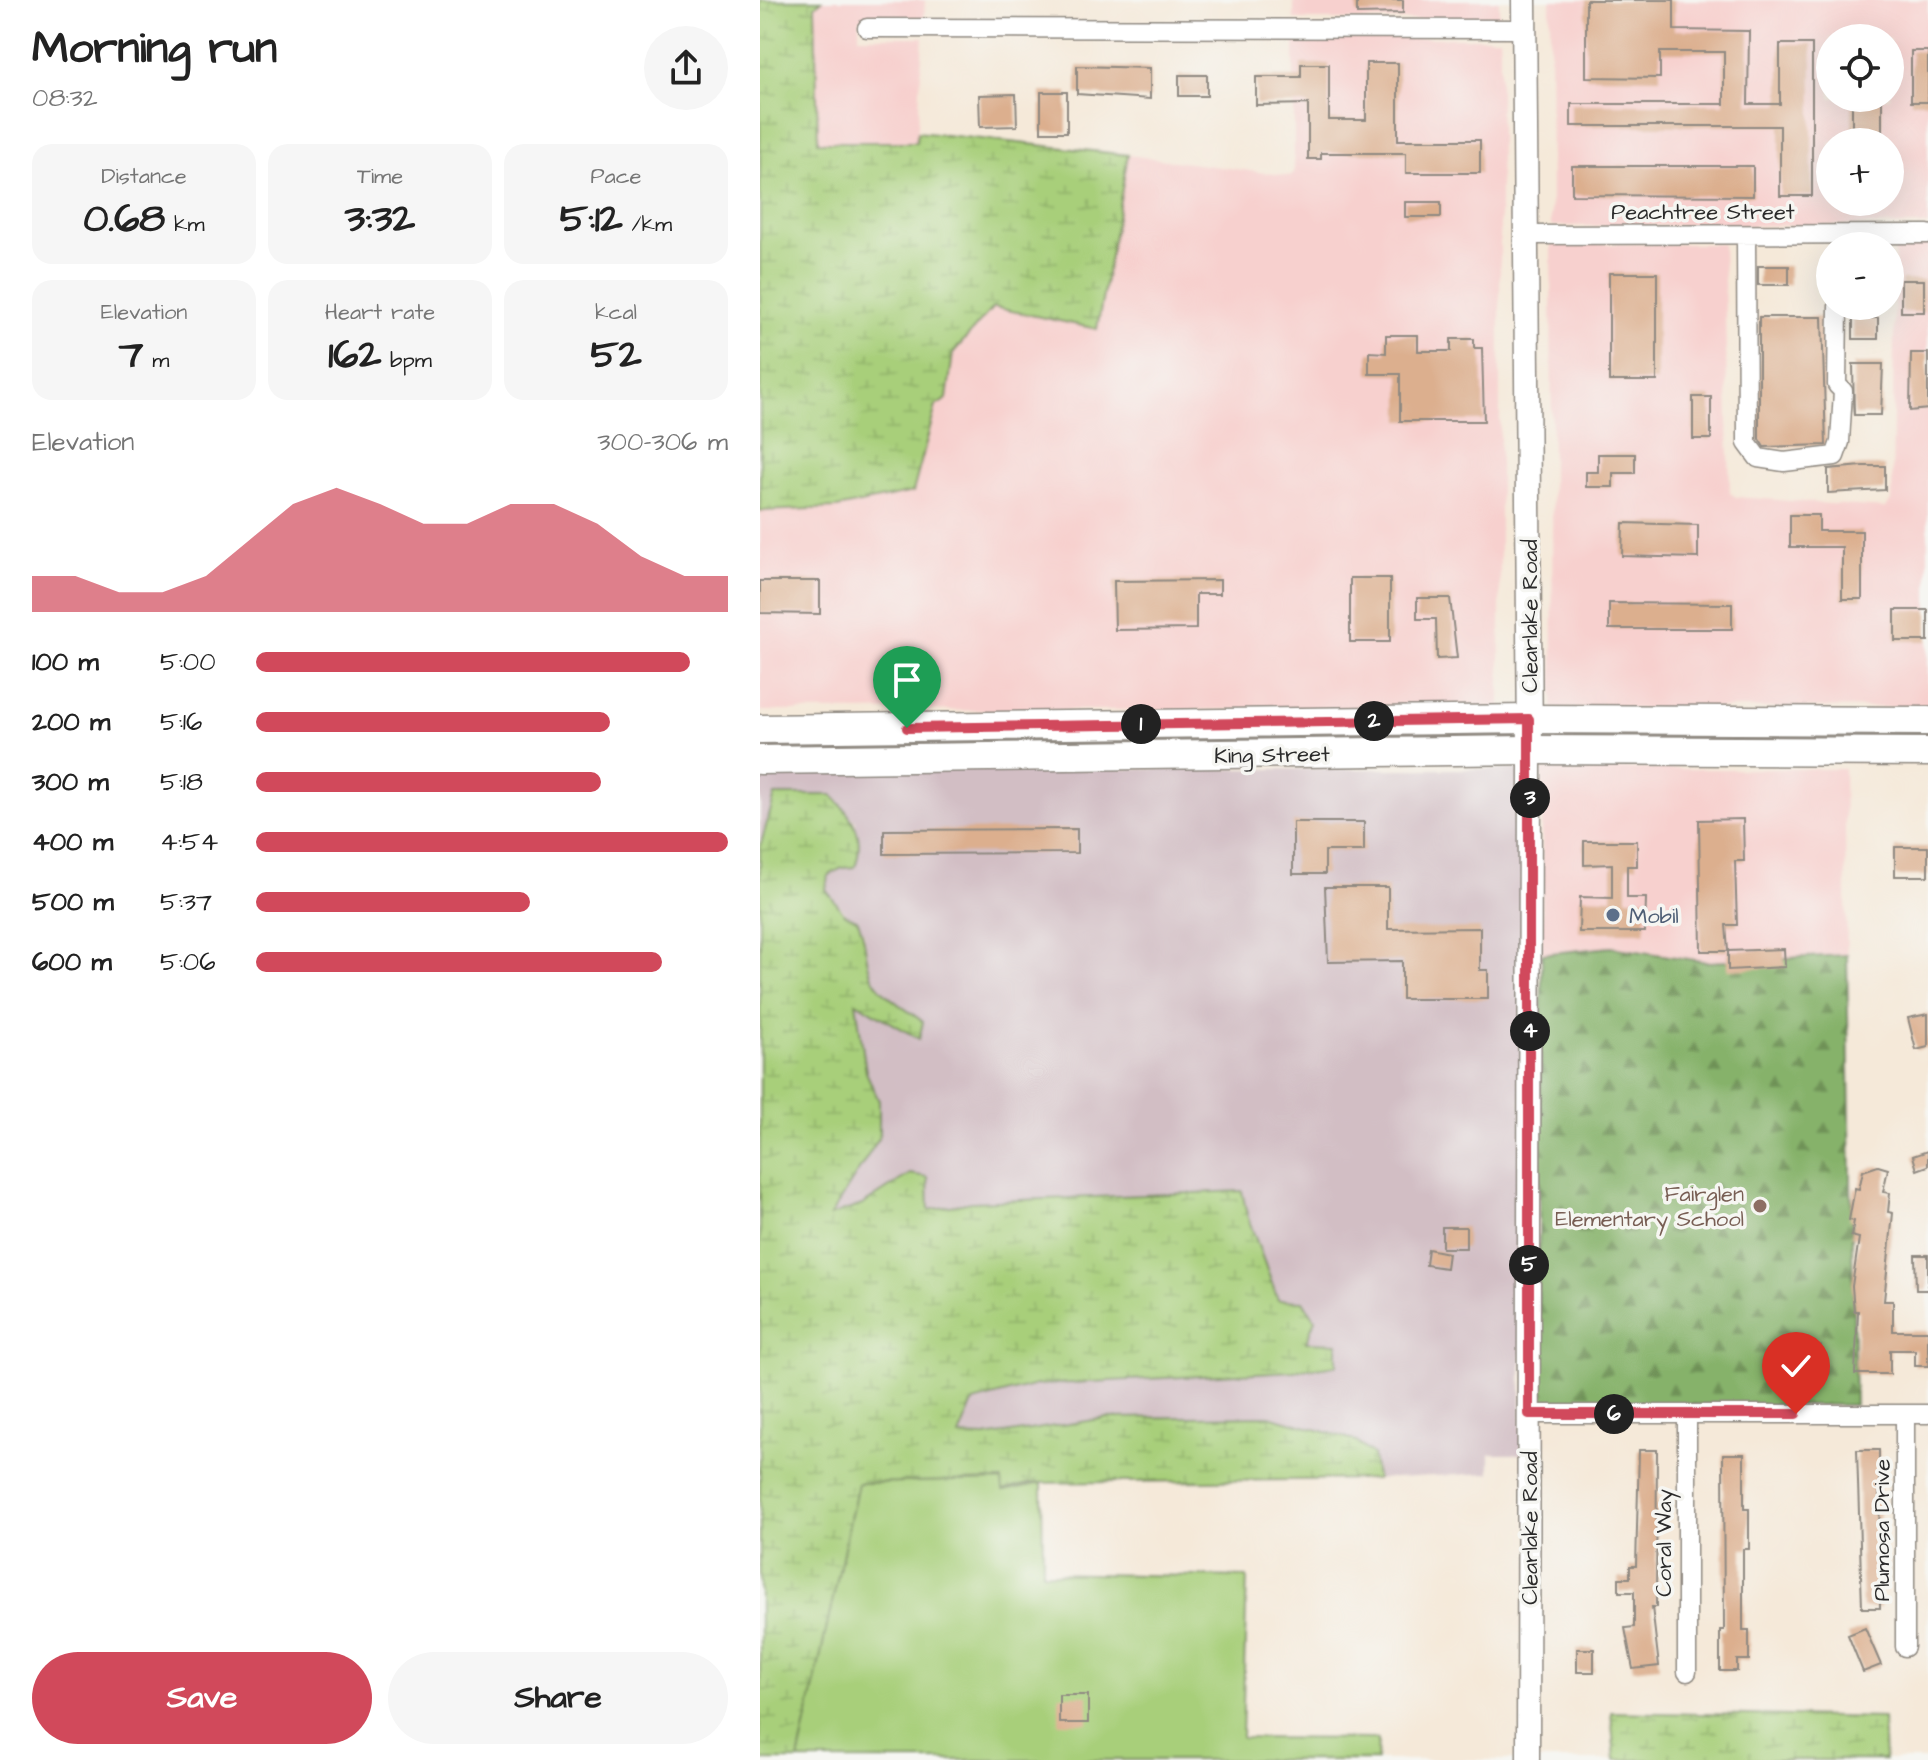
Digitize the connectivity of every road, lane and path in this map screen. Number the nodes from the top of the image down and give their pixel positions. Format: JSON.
{"nodes":[{"id":1,"x":1524,"y":0,"type":"edge"},
{"id":2,"x":867,"y":28,"type":"dead end"},
{"id":3,"x":1524,"y":29,"type":"junction"},
{"id":4,"x":1928,"y":234,"type":"edge"},
{"id":5,"x":1526,"y":235,"type":"junction"},
{"id":6,"x":1746,"y":235,"type":"junction"},
{"id":7,"x":1904,"y":236,"type":"edge"},
{"id":8,"x":1816,"y":239,"type":"edge"},
{"id":9,"x":1838,"y":320,"type":"edge"},
{"id":10,"x":1529,"y":719,"type":"junction"},
{"id":11,"x":1928,"y":721,"type":"edge"},
{"id":12,"x":1093,"y":725,"type":"junction"},
{"id":13,"x":907,"y":728,"type":"junction"},
{"id":14,"x":760,"y":729,"type":"edge"},
{"id":15,"x":760,"y":747,"type":"edge"},
{"id":16,"x":1530,"y":750,"type":"junction"},
{"id":17,"x":1928,"y":752,"type":"edge"},
{"id":18,"x":1094,"y":756,"type":"junction"},
{"id":19,"x":760,"y":760,"type":"edge"},
{"id":20,"x":1529,"y":1414,"type":"junction"},
{"id":21,"x":1687,"y":1414,"type":"junction"},
{"id":22,"x":1905,"y":1414,"type":"junction"},
{"id":23,"x":1928,"y":1414,"type":"edge"},
{"id":24,"x":1905,"y":1647,"type":"dead end"},
{"id":25,"x":1687,"y":1672,"type":"dead end"},
{"id":26,"x":1528,"y":1760,"type":"edge"}],
"edges":[{"from":1,"to":3,"type":"main road","name":"Clearlake Road"},
{"from":2,"to":3,"type":"street"},
{"from":3,"to":5,"type":"main road","name":"Clearlake Road"},
{"from":4,"to":7,"type":"street","name":"Peachtree Street"},
{"from":5,"to":6,"type":"street","name":"Peachtree Street"},
{"from":5,"to":10,"type":"main road","name":"Clearlake Road"},
{"from":6,"to":8,"type":"street","name":"Peachtree Street"},
{"from":6,"to":9,"type":"street"},
{"from":10,"to":11,"type":"main road","name":"King Street"},
{"from":10,"to":12,"type":"main road","name":"King Street"},
{"from":10,"to":16,"type":"main road","name":"Clearlake Road"},
{"from":12,"to":13,"type":"main road","name":"King Street"},
{"from":12,"to":18,"type":"main road"},
{"from":13,"to":14,"type":"main road","name":"King Street"},
{"from":13,"to":15,"type":"main road"},
{"from":16,"to":17,"type":"main road","name":"King Street"},
{"from":16,"to":18,"type":"main road","name":"King Street"},
{"from":16,"to":20,"type":"street","name":"Clearlake Road"},
{"from":18,"to":19,"type":"main road","name":"King Street"},
{"from":20,"to":21,"type":"street"},
{"from":20,"to":26,"type":"street","name":"Clearlake Road"},
{"from":21,"to":22,"type":"street"},
{"from":21,"to":25,"type":"street","name":"Coral Way"},
{"from":22,"to":23,"type":"street"},
{"from":22,"to":24,"type":"street","name":"Plumosa Drive"}]}
